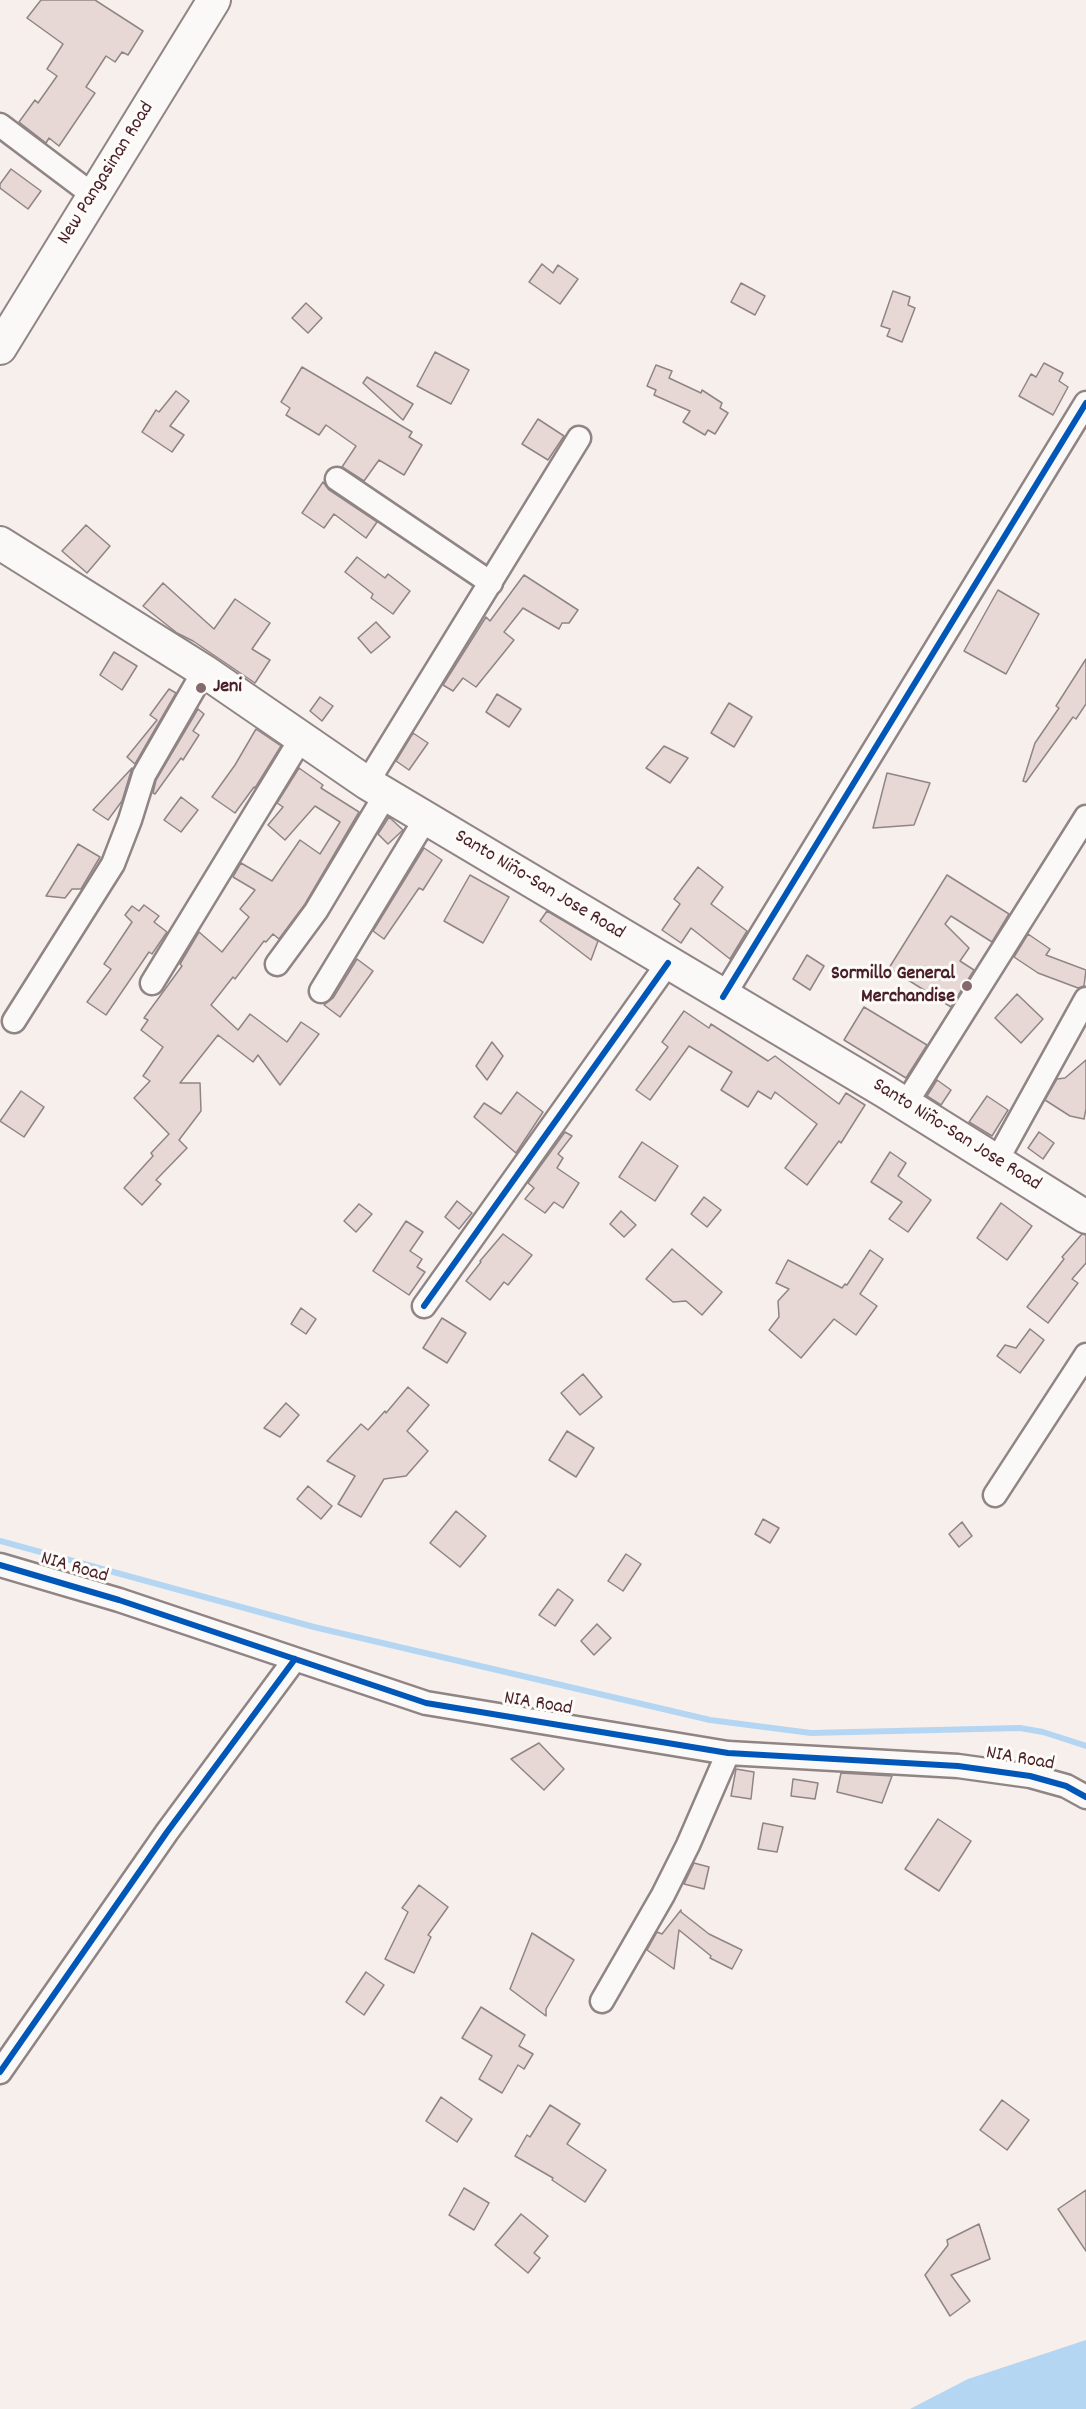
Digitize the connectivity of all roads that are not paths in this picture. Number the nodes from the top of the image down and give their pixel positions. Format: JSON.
{"nodes":[{"id":1,"x":214,"y":0,"type":"edge"},
{"id":2,"x":0,"y":125,"type":"edge"},
{"id":3,"x":93,"y":195,"type":"junction"},
{"id":4,"x":0,"y":348,"type":"edge"},
{"id":5,"x":1086,"y":404,"type":"edge"},
{"id":6,"x":579,"y":438,"type":"dead end"},
{"id":7,"x":337,"y":479,"type":"dead end"},
{"id":8,"x":0,"y":543,"type":"edge"},
{"id":9,"x":491,"y":583,"type":"junction"},
{"id":10,"x":204,"y":671,"type":"junction"},
{"id":11,"x":302,"y":737,"type":"junction"},
{"id":12,"x":376,"y":788,"type":"junction"},
{"id":13,"x":1086,"y":816,"type":"edge"},
{"id":14,"x":426,"y":818,"type":"junction"},
{"id":15,"x":668,"y":963,"type":"junction"},
{"id":16,"x":277,"y":964,"type":"dead end"},
{"id":17,"x":152,"y":982,"type":"dead end"},
{"id":18,"x":321,"y":991,"type":"dead end"},
{"id":19,"x":723,"y":997,"type":"junction"},
{"id":20,"x":1086,"y":999,"type":"edge"},
{"id":21,"x":14,"y":1021,"type":"dead end"},
{"id":22,"x":905,"y":1105,"type":"junction"},
{"id":23,"x":996,"y":1162,"type":"junction"},
{"id":24,"x":1086,"y":1217,"type":"edge"},
{"id":25,"x":424,"y":1306,"type":"dead end"},
{"id":26,"x":1086,"y":1355,"type":"edge"},
{"id":27,"x":995,"y":1495,"type":"dead end"},
{"id":28,"x":0,"y":1565,"type":"edge"},
{"id":29,"x":295,"y":1659,"type":"junction"},
{"id":30,"x":728,"y":1753,"type":"junction"},
{"id":31,"x":1086,"y":1797,"type":"edge"},
{"id":32,"x":602,"y":2001,"type":"dead end"},
{"id":33,"x":0,"y":2072,"type":"edge"}],
"edges":[{"from":1,"to":3,"type":"main road","name":"New Pangasinan Road"},
{"from":2,"to":3,"type":"street"},
{"from":3,"to":4,"type":"main road","name":"New Pangasinan Road"},
{"from":5,"to":19,"type":"street"},
{"from":6,"to":9,"type":"street"},
{"from":7,"to":9,"type":"street"},
{"from":8,"to":10,"type":"main road","name":"Santo Niño-San Jose Road"},
{"from":9,"to":12,"type":"street"},
{"from":10,"to":11,"type":"main road","name":"Santo Niño-San Jose Road"},
{"from":10,"to":21,"type":"street"},
{"from":11,"to":12,"type":"main road","name":"Santo Niño-San Jose Road"},
{"from":11,"to":17,"type":"street"},
{"from":12,"to":14,"type":"main road","name":"Santo Niño-San Jose Road"},
{"from":12,"to":16,"type":"street"},
{"from":13,"to":22,"type":"street"},
{"from":14,"to":15,"type":"main road","name":"Santo Niño-San Jose Road"},
{"from":14,"to":18,"type":"street"},
{"from":15,"to":19,"type":"main road","name":"Santo Niño-San Jose Road"},
{"from":15,"to":25,"type":"street"},
{"from":19,"to":22,"type":"main road","name":"Santo Niño-San Jose Road"},
{"from":20,"to":23,"type":"street"},
{"from":22,"to":23,"type":"main road","name":"Santo Niño-San Jose Road"},
{"from":23,"to":24,"type":"main road","name":"Santo Niño-San Jose Road"},
{"from":26,"to":27,"type":"street"},
{"from":28,"to":29,"type":"street","name":"NIA Road"},
{"from":29,"to":30,"type":"street","name":"NIA Road"},
{"from":29,"to":33,"type":"street"},
{"from":30,"to":31,"type":"street","name":"NIA Road"},
{"from":30,"to":32,"type":"street"}]}
